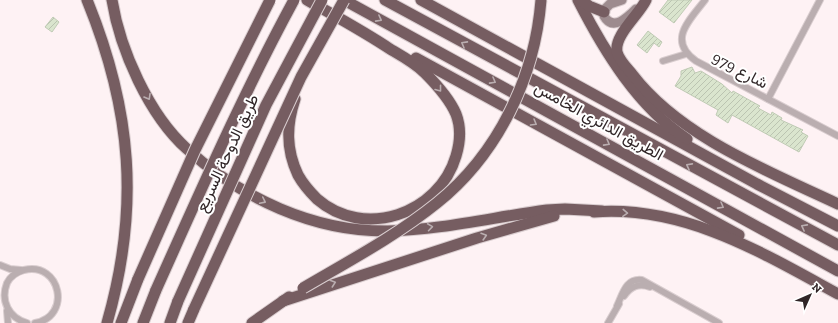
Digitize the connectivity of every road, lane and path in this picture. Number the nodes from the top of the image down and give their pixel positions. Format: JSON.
{"nodes":[{"id":1,"x":87,"y":0,"type":"edge"},
{"id":2,"x":112,"y":0,"type":"edge"},
{"id":3,"x":270,"y":0,"type":"edge"},
{"id":4,"x":294,"y":0,"type":"edge"},
{"id":5,"x":307,"y":0,"type":"edge"},
{"id":6,"x":322,"y":0,"type":"edge"},
{"id":7,"x":344,"y":0,"type":"edge"},
{"id":8,"x":385,"y":0,"type":"edge"},
{"id":9,"x":420,"y":0,"type":"edge"},
{"id":10,"x":541,"y":0,"type":"edge"},
{"id":11,"x":580,"y":0,"type":"edge"},
{"id":12,"x":622,"y":0,"type":"edge"},
{"id":13,"x":643,"y":0,"type":"edge"},
{"id":14,"x":646,"y":0,"type":"edge"},
{"id":15,"x":705,"y":0,"type":"edge"},
{"id":16,"x":819,"y":0,"type":"edge"},
{"id":17,"x":604,"y":12,"type":"junction"},
{"id":18,"x":364,"y":32,"type":"junction"},
{"id":19,"x":317,"y":46,"type":"junction"},
{"id":20,"x":686,"y":54,"type":"junction"},
{"id":21,"x":663,"y":61,"type":"dead end"},
{"id":22,"x":768,"y":99,"type":"junction"},
{"id":23,"x":838,"y":136,"type":"edge"},
{"id":24,"x":756,"y":184,"type":"junction"},
{"id":25,"x":838,"y":204,"type":"edge"},
{"id":26,"x":602,"y":211,"type":"junction"},
{"id":27,"x":838,"y":226,"type":"edge"},
{"id":28,"x":838,"y":245,"type":"edge"},
{"id":29,"x":0,"y":264,"type":"edge"},
{"id":30,"x":787,"y":266,"type":"junction"},
{"id":31,"x":21,"y":270,"type":"junction"},
{"id":32,"x":838,"y":271,"type":"edge"},
{"id":33,"x":838,"y":294,"type":"edge"},
{"id":34,"x":283,"y":301,"type":"junction"},
{"id":35,"x":4,"y":303,"type":"edge"},
{"id":36,"x":8,"y":323,"type":"edge"},
{"id":37,"x":27,"y":323,"type":"edge"},
{"id":38,"x":36,"y":323,"type":"edge"},
{"id":39,"x":107,"y":323,"type":"edge"},
{"id":40,"x":121,"y":323,"type":"edge"},
{"id":41,"x":143,"y":323,"type":"edge"},
{"id":42,"x":170,"y":323,"type":"edge"},
{"id":43,"x":188,"y":323,"type":"edge"},
{"id":44,"x":252,"y":323,"type":"edge"},
{"id":45,"x":608,"y":323,"type":"edge"},
{"id":46,"x":719,"y":323,"type":"edge"}],
"edges":[{"from":1,"to":39,"type":"highway"},
{"from":2,"to":26,"type":"highway","one_way":true},
{"from":3,"to":40,"type":"highway","bridge":true},
{"from":4,"to":41,"type":"highway","name":"طريق الدوحة السريع","bridge":true},
{"from":5,"to":18,"type":"highway"},
{"from":6,"to":42,"type":"highway","name":"طريق الدوحة السريع","bridge":true},
{"from":7,"to":19,"type":"highway","bridge":true},
{"from":7,"to":32,"type":"highway","name":"الطريق الدائري الخامس","one_way":true},
{"from":28,"to":8,"type":"highway","name":"الطريق الدائري الخامس","one_way":true},
{"from":9,"to":24,"type":"highway"},
{"from":10,"to":34,"type":"highway","bridge":true},
{"from":11,"to":17,"type":"highway"},
{"from":11,"to":24,"type":"highway"},
{"from":12,"to":17,"type":"street"},
{"from":13,"to":17,"type":"street"},
{"from":14,"to":25,"type":"highway"},
{"from":15,"to":20,"type":"street"},
{"from":16,"to":22,"type":"street"},
{"from":18,"to":19,"type":"highway","one_way":true,"bridge":true},
{"from":18,"to":30,"type":"highway","one_way":true},
{"from":19,"to":43,"type":"highway","bridge":true},
{"from":20,"to":21,"type":"street"},
{"from":20,"to":22,"type":"street","name":"شارع 979"},
{"from":22,"to":23,"type":"street","name":"شارع 979"},
{"from":24,"to":27,"type":"highway"},
{"from":26,"to":30,"type":"highway","one_way":true},
{"from":34,"to":26,"type":"highway","one_way":true},
{"from":29,"to":31,"type":"street"},
{"from":30,"to":33,"type":"highway"},
{"from":31,"to":35,"type":"street"},
{"from":31,"to":38,"type":"street"},
{"from":34,"to":44,"type":"highway"},
{"from":35,"to":36,"type":"street"},
{"from":35,"to":37,"type":"street"},
{"from":45,"to":46,"type":"street"}]}
